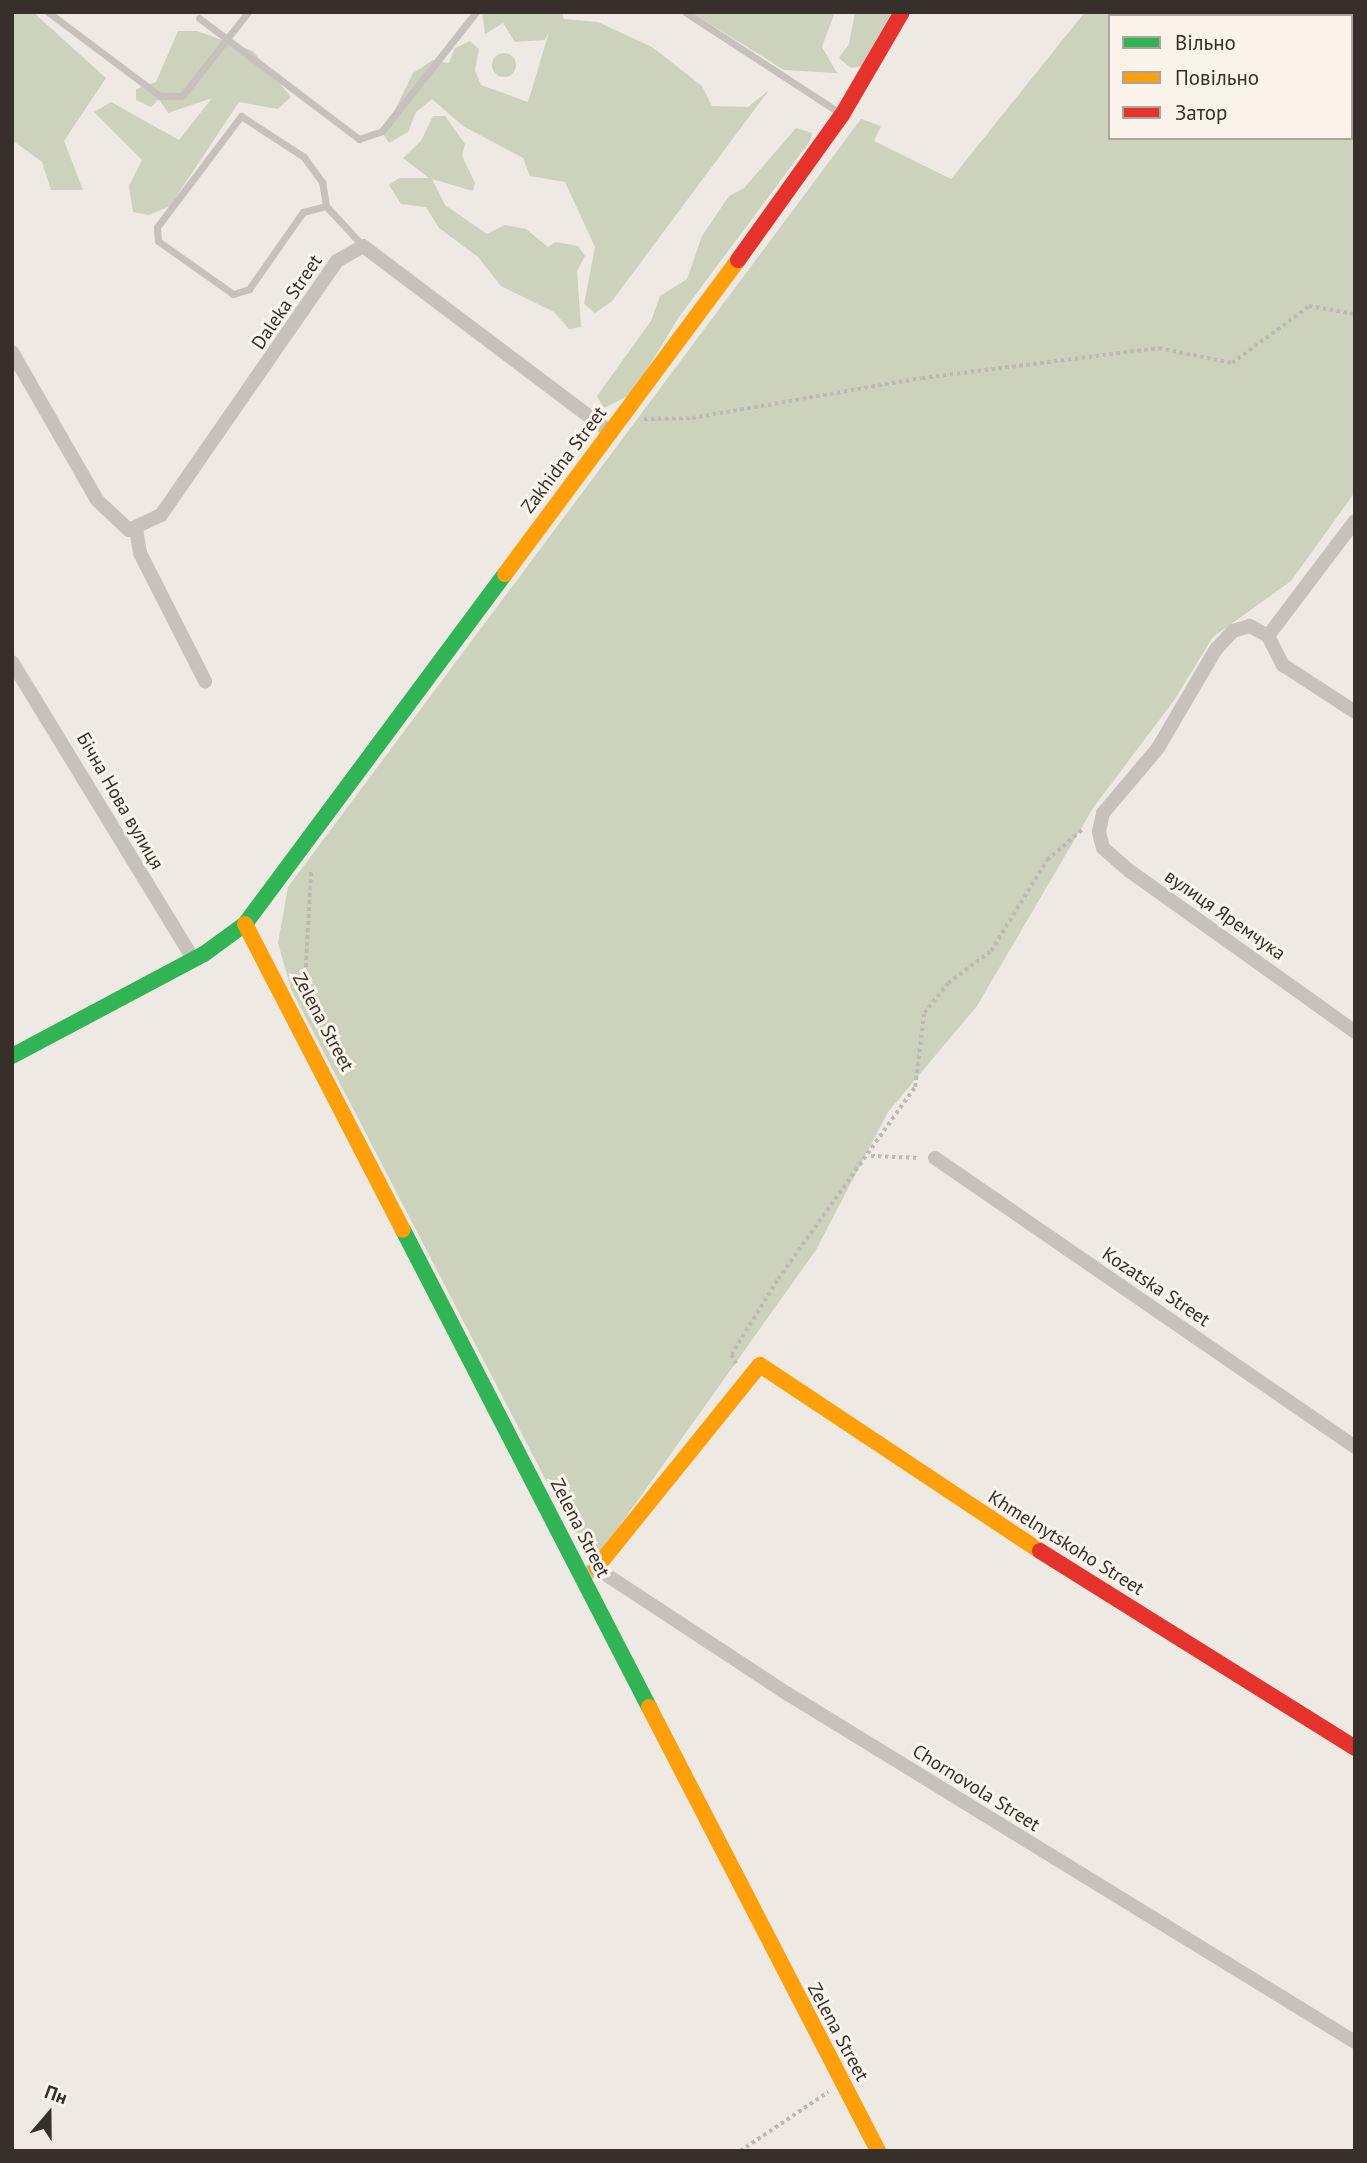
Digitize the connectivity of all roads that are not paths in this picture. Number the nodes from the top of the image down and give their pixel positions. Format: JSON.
{"nodes":[{"id":1,"x":48,"y":12,"type":"edge"},
{"id":2,"x":248,"y":12,"type":"edge"},
{"id":3,"x":476,"y":12,"type":"edge"},
{"id":4,"x":685,"y":12,"type":"edge"},
{"id":5,"x":902,"y":12,"type":"edge"},
{"id":6,"x":199,"y":18,"type":"dead end"},
{"id":7,"x":228,"y":38,"type":"junction"},
{"id":8,"x":842,"y":115,"type":"junction"},
{"id":9,"x":326,"y":206,"type":"junction"},
{"id":10,"x":363,"y":246,"type":"junction"},
{"id":11,"x":12,"y":352,"type":"edge"},
{"id":12,"x":611,"y":433,"type":"junction"},
{"id":13,"x":1355,"y":522,"type":"edge"},
{"id":14,"x":135,"y":528,"type":"junction"},
{"id":15,"x":1268,"y":636,"type":"junction"},
{"id":16,"x":12,"y":662,"type":"edge"},
{"id":17,"x":205,"y":681,"type":"dead end"},
{"id":18,"x":1355,"y":712,"type":"edge"},
{"id":19,"x":245,"y":924,"type":"junction"},
{"id":20,"x":193,"y":959,"type":"junction"},
{"id":21,"x":1355,"y":1032,"type":"edge"},
{"id":22,"x":12,"y":1056,"type":"edge"},
{"id":23,"x":935,"y":1158,"type":"road end"},
{"id":24,"x":1355,"y":1447,"type":"edge"},
{"id":25,"x":596,"y":1568,"type":"junction"},
{"id":26,"x":581,"y":1576,"type":"junction"},
{"id":27,"x":1355,"y":1748,"type":"edge"},
{"id":28,"x":1355,"y":2042,"type":"edge"},
{"id":29,"x":878,"y":2151,"type":"edge"}],
"edges":[{"from":1,"to":7,"type":"lane"},
{"from":2,"to":7,"type":"lane"},
{"from":3,"to":7,"type":"lane"},
{"from":4,"to":8,"type":"lane"},
{"from":5,"to":8,"type":"street","name":"Zakhidna Street"},
{"from":6,"to":7,"type":"lane"},
{"from":8,"to":12,"type":"street","name":"Zakhidna Street"},
{"from":9,"to":9,"type":"lane"},
{"from":9,"to":10,"type":"lane"},
{"from":10,"to":12,"type":"street"},
{"from":10,"to":14,"type":"street","name":"Daleka Street"},
{"from":11,"to":14,"type":"street"},
{"from":12,"to":19,"type":"street","name":"Zakhidna Street"},
{"from":13,"to":15,"type":"street"},
{"from":14,"to":17,"type":"street"},
{"from":15,"to":18,"type":"street"},
{"from":15,"to":21,"type":"street","name":"вулиця Яремчука"},
{"from":16,"to":20,"type":"street","name":"Бічна Нова вулиця"},
{"from":19,"to":20,"type":"street","name":"Zakhidna Street"},
{"from":19,"to":26,"type":"street","name":"Zelena Street"},
{"from":20,"to":22,"type":"street","name":"Zakhidna Street"},
{"from":23,"to":24,"type":"street","name":"Kozatska Street"},
{"from":25,"to":26,"type":"street"},
{"from":25,"to":27,"type":"street","name":"Khmelnytskoho Street"},
{"from":25,"to":28,"type":"street","name":"Chornovola Street"},
{"from":26,"to":29,"type":"street","name":"Zelena Street"}]}
